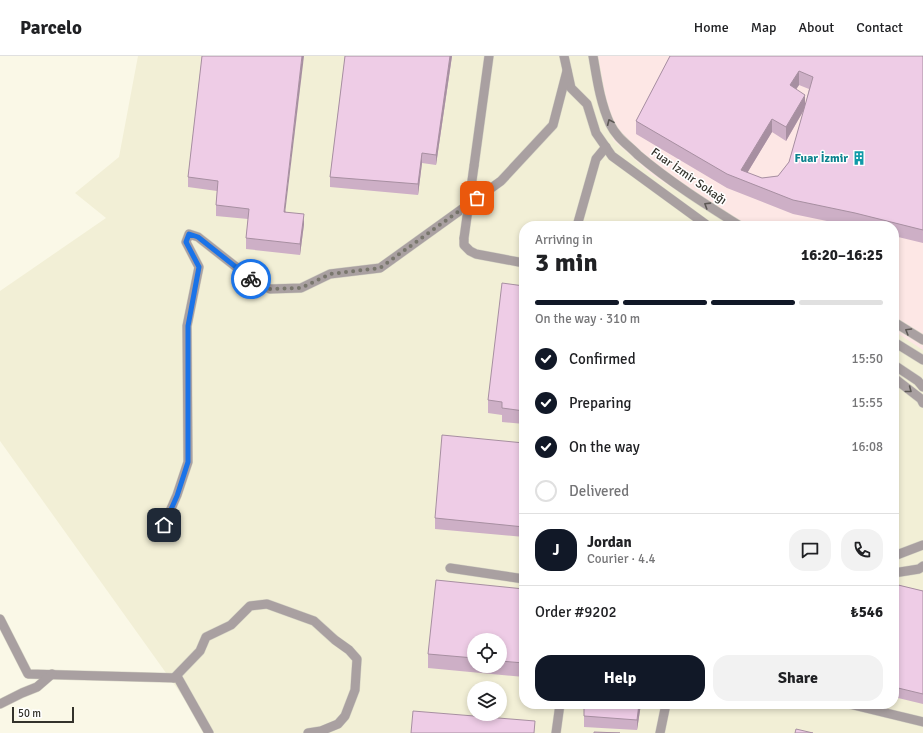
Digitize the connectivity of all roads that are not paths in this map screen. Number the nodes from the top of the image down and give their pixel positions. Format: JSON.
{"nodes":[{"id":1,"x":489,"y":56,"type":"edge"},
{"id":2,"x":564,"y":56,"type":"edge"},
{"id":3,"x":593,"y":56,"type":"edge"},
{"id":4,"x":567,"y":71,"type":"junction"},
{"id":5,"x":606,"y":147,"type":"junction"},
{"id":6,"x":578,"y":221,"type":"edge"},
{"id":7,"x":701,"y":221,"type":"edge"},
{"id":8,"x":732,"y":221,"type":"edge"},
{"id":9,"x":519,"y":262,"type":"edge"},
{"id":10,"x":899,"y":325,"type":"edge"},
{"id":11,"x":923,"y":340,"type":"edge"},
{"id":12,"x":899,"y":345,"type":"edge"},
{"id":13,"x":923,"y":360,"type":"edge"},
{"id":14,"x":899,"y":368,"type":"edge"},
{"id":15,"x":899,"y":382,"type":"edge"},
{"id":16,"x":923,"y":387,"type":"edge"},
{"id":17,"x":923,"y":403,"type":"edge"},
{"id":18,"x":164,"y":525,"type":"dead end"},
{"id":19,"x":923,"y":545,"type":"edge"},
{"id":20,"x":899,"y":554,"type":"edge"},
{"id":21,"x":923,"y":566,"type":"edge"},
{"id":22,"x":450,"y":568,"type":"dead end"},
{"id":23,"x":899,"y":571,"type":"edge"},
{"id":24,"x":519,"y":578,"type":"edge"},
{"id":25,"x":0,"y":619,"type":"edge"},
{"id":26,"x":52,"y":674,"type":"junction"},
{"id":27,"x":174,"y":678,"type":"junction"},
{"id":28,"x":0,"y":704,"type":"edge"},
{"id":29,"x":559,"y":709,"type":"edge"},
{"id":30,"x":665,"y":709,"type":"edge"},
{"id":31,"x":870,"y":709,"type":"edge"},
{"id":32,"x":923,"y":722,"type":"edge"},
{"id":33,"x":209,"y":733,"type":"edge"},
{"id":34,"x":308,"y":733,"type":"edge"},
{"id":35,"x":556,"y":733,"type":"edge"},
{"id":36,"x":660,"y":733,"type":"edge"}],
"edges":[{"from":1,"to":9,"type":"street","bridge":true},
{"from":2,"to":4,"type":"street"},
{"from":8,"to":3,"type":"street","name":"Fuar İzmir Sokağı","one_way":true},
{"from":4,"to":5,"type":"street"},
{"from":4,"to":18,"type":"street"},
{"from":5,"to":6,"type":"street"},
{"from":5,"to":7,"type":"street"},
{"from":11,"to":10,"type":"street","one_way":true},
{"from":12,"to":13,"type":"street"},
{"from":14,"to":16,"type":"street"},
{"from":15,"to":17,"type":"street","one_way":true},
{"from":19,"to":20,"type":"street"},
{"from":21,"to":23,"type":"street"},
{"from":22,"to":24,"type":"street"},
{"from":25,"to":26,"type":"street"},
{"from":26,"to":27,"type":"street"},
{"from":26,"to":28,"type":"street"},
{"from":27,"to":33,"type":"street"},
{"from":27,"to":34,"type":"street"},
{"from":29,"to":35,"type":"street"},
{"from":30,"to":36,"type":"street"},
{"from":31,"to":32,"type":"street"}]}
